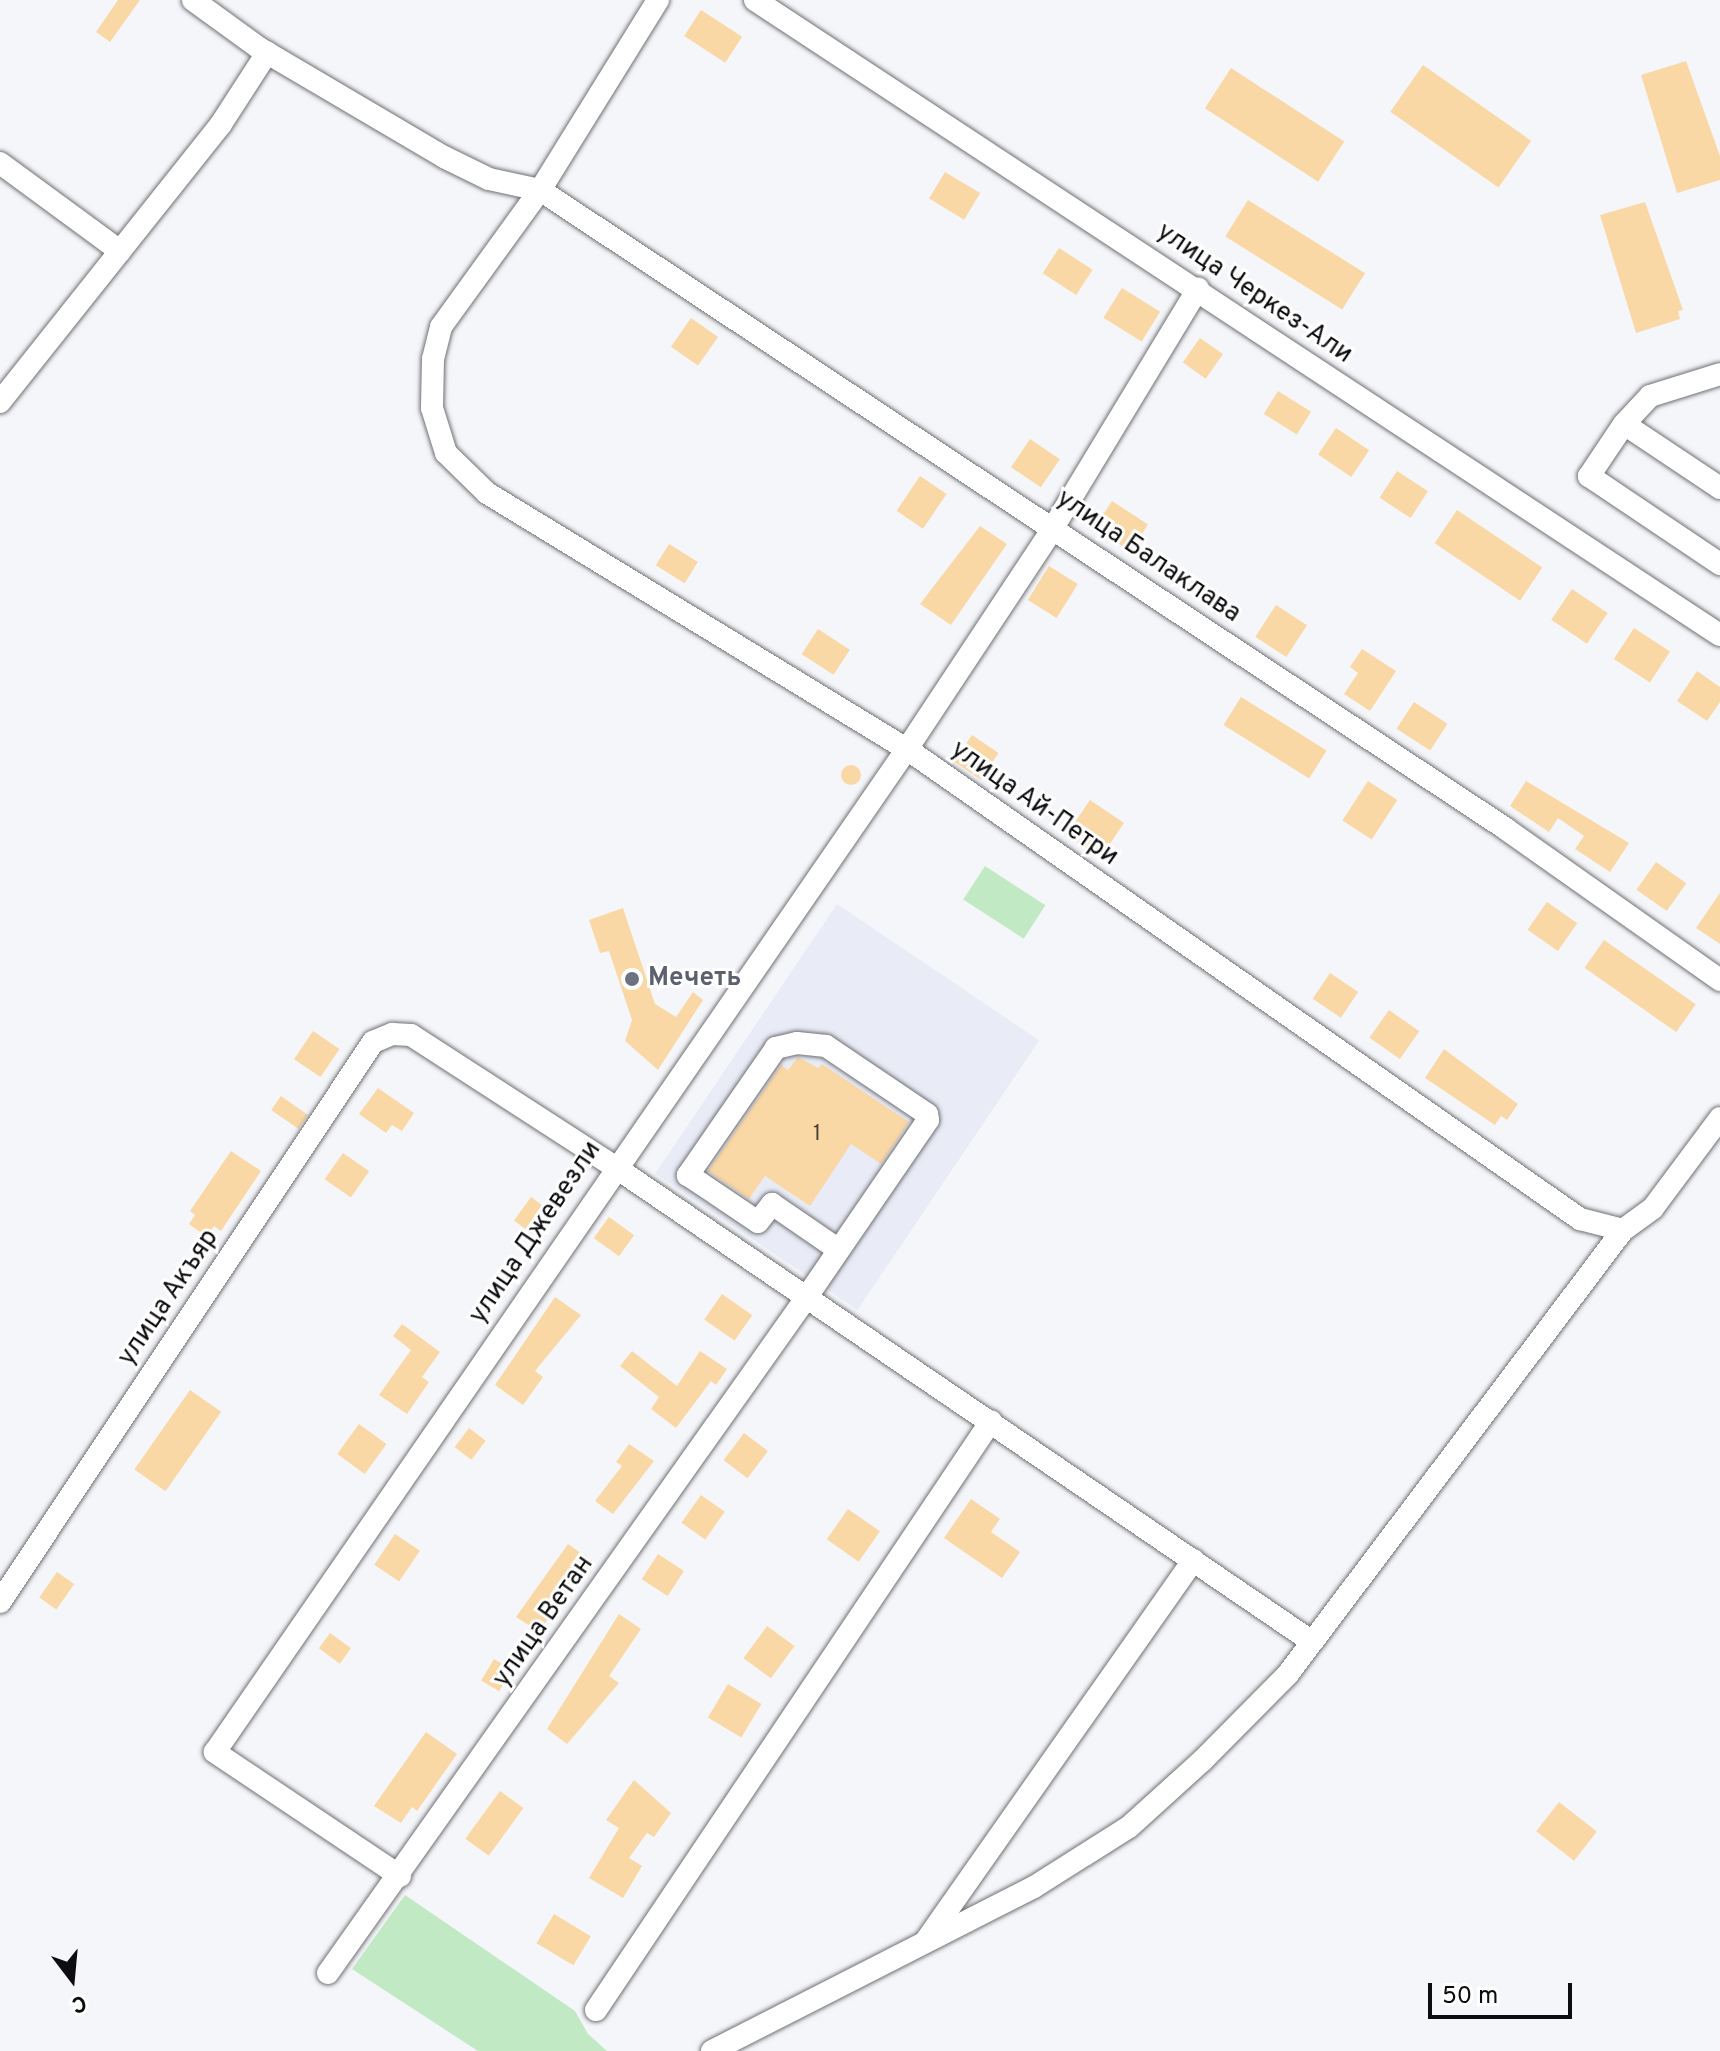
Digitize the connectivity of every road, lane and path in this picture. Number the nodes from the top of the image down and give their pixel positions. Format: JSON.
{"nodes":[{"id":1,"x":193,"y":0,"type":"edge"},
{"id":2,"x":658,"y":0,"type":"edge"},
{"id":3,"x":755,"y":0,"type":"edge"},
{"id":4,"x":267,"y":53,"type":"junction"},
{"id":5,"x":0,"y":163,"type":"edge"},
{"id":6,"x":540,"y":190,"type":"junction"},
{"id":7,"x":120,"y":251,"type":"junction"},
{"id":8,"x":1198,"y":289,"type":"junction"},
{"id":9,"x":1720,"y":374,"type":"edge"},
{"id":10,"x":0,"y":402,"type":"edge"},
{"id":11,"x":1624,"y":424,"type":"junction"},
{"id":12,"x":1720,"y":488,"type":"edge"},
{"id":13,"x":1053,"y":528,"type":"junction"},
{"id":14,"x":1720,"y":564,"type":"edge"},
{"id":15,"x":1720,"y":635,"type":"edge"},
{"id":16,"x":907,"y":749,"type":"junction"},
{"id":17,"x":1720,"y":980,"type":"edge"},
{"id":18,"x":1720,"y":1118,"type":"edge"},
{"id":19,"x":615,"y":1167,"type":"junction"},
{"id":20,"x":1623,"y":1230,"type":"junction"},
{"id":21,"x":839,"y":1250,"type":"junction"},
{"id":22,"x":804,"y":1301,"type":"junction"},
{"id":23,"x":991,"y":1421,"type":"junction"},
{"id":24,"x":1193,"y":1560,"type":"junction"},
{"id":25,"x":0,"y":1602,"type":"edge"},
{"id":26,"x":1311,"y":1641,"type":"junction"},
{"id":27,"x":400,"y":1876,"type":"junction"},
{"id":28,"x":924,"y":1944,"type":"junction"},
{"id":29,"x":328,"y":1973,"type":"dead end"},
{"id":30,"x":596,"y":2010,"type":"dead end"},
{"id":31,"x":712,"y":2051,"type":"edge"}],
"edges":[{"from":1,"to":4,"type":"street","name":"улица Балаклава"},
{"from":2,"to":6,"type":"street","name":"улица Ай-Петри"},
{"from":3,"to":8,"type":"street","name":"улица Черкез-Али"},
{"from":4,"to":6,"type":"street","name":"улица Балаклава"},
{"from":4,"to":7,"type":"street"},
{"from":5,"to":7,"type":"street"},
{"from":6,"to":13,"type":"street","name":"улица Балаклава"},
{"from":6,"to":16,"type":"street","name":"улица Ай-Петри"},
{"from":7,"to":10,"type":"street"},
{"from":8,"to":13,"type":"street","name":"улица Джевезли"},
{"from":8,"to":15,"type":"street","name":"улица Черкез-Али"},
{"from":9,"to":11,"type":"street"},
{"from":11,"to":12,"type":"street"},
{"from":11,"to":14,"type":"street"},
{"from":13,"to":16,"type":"street","name":"улица Джевезли"},
{"from":13,"to":17,"type":"street","name":"улица Балаклава"},
{"from":16,"to":19,"type":"street","name":"улица Джевезли"},
{"from":16,"to":20,"type":"street","name":"улица Ай-Петри"},
{"from":18,"to":20,"type":"street"},
{"from":19,"to":22,"type":"street"},
{"from":19,"to":25,"type":"street","name":"улица Акъяр"},
{"from":19,"to":27,"type":"street","name":"улица Джевезли"},
{"from":20,"to":26,"type":"street"},
{"from":21,"to":21,"type":"street","name":"улица Ветан"},
{"from":21,"to":22,"type":"street","name":"улица Ветан"},
{"from":22,"to":23,"type":"street"},
{"from":22,"to":27,"type":"street","name":"улица Ветан"},
{"from":23,"to":24,"type":"street"},
{"from":23,"to":30,"type":"street"},
{"from":24,"to":26,"type":"street"},
{"from":24,"to":28,"type":"street"},
{"from":26,"to":28,"type":"street"},
{"from":27,"to":29,"type":"street","name":"улица Ветан"},
{"from":28,"to":31,"type":"street"}]}
